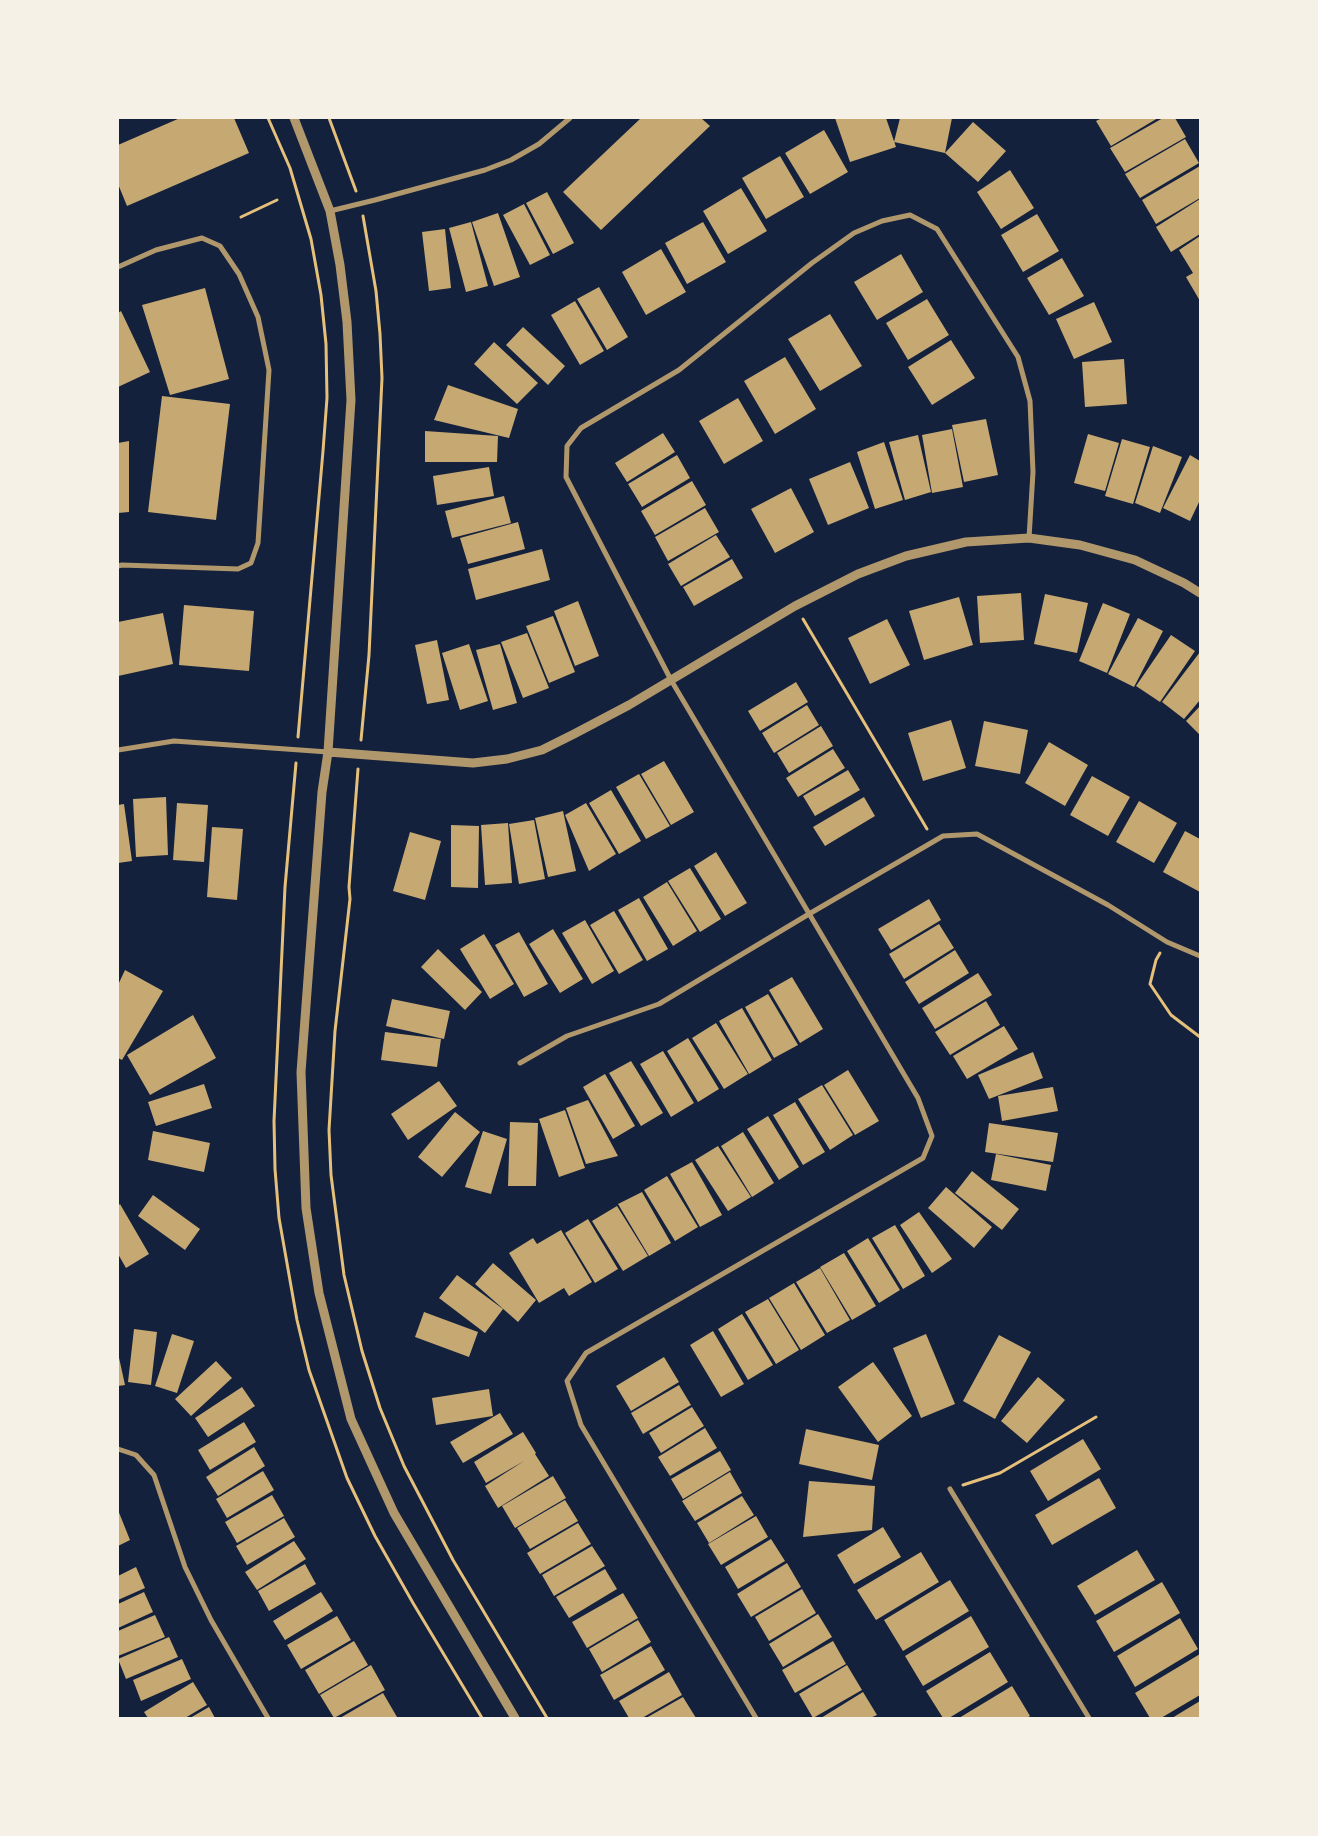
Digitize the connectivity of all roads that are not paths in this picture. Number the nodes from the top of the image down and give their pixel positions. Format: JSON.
{"nodes":[{"id":1,"x":294,"y":118,"type":"edge"},
{"id":2,"x":570,"y":118,"type":"edge"},
{"id":3,"x":330,"y":210,"type":"junction"},
{"id":4,"x":118,"y":267,"type":"edge"},
{"id":5,"x":1029,"y":538,"type":"junction"},
{"id":6,"x":118,"y":566,"type":"edge"},
{"id":7,"x":1200,"y":593,"type":"edge"},
{"id":8,"x":671,"y":680,"type":"junction"},
{"id":9,"x":118,"y":750,"type":"edge"},
{"id":10,"x":328,"y":752,"type":"junction"},
{"id":11,"x":809,"y":914,"type":"junction"},
{"id":12,"x":1200,"y":956,"type":"edge"},
{"id":13,"x":520,"y":1063,"type":"dead end"},
{"id":14,"x":118,"y":1449,"type":"edge"},
{"id":15,"x":950,"y":1489,"type":"road end"},
{"id":16,"x":268,"y":1718,"type":"edge"},
{"id":17,"x":515,"y":1718,"type":"edge"},
{"id":18,"x":756,"y":1718,"type":"edge"},
{"id":19,"x":1089,"y":1718,"type":"edge"}],
"edges":[{"from":1,"to":3,"type":"street"},
{"from":2,"to":3,"type":"street"},
{"from":3,"to":10,"type":"street"},
{"from":4,"to":6,"type":"street"},
{"from":5,"to":7,"type":"street"},
{"from":5,"to":8,"type":"street"},
{"from":5,"to":8,"type":"street"},
{"from":8,"to":10,"type":"street"},
{"from":8,"to":11,"type":"street"},
{"from":9,"to":10,"type":"street"},
{"from":10,"to":17,"type":"street"},
{"from":11,"to":12,"type":"street"},
{"from":11,"to":13,"type":"street"},
{"from":11,"to":18,"type":"street"},
{"from":14,"to":16,"type":"street"},
{"from":15,"to":19,"type":"street"}]}
